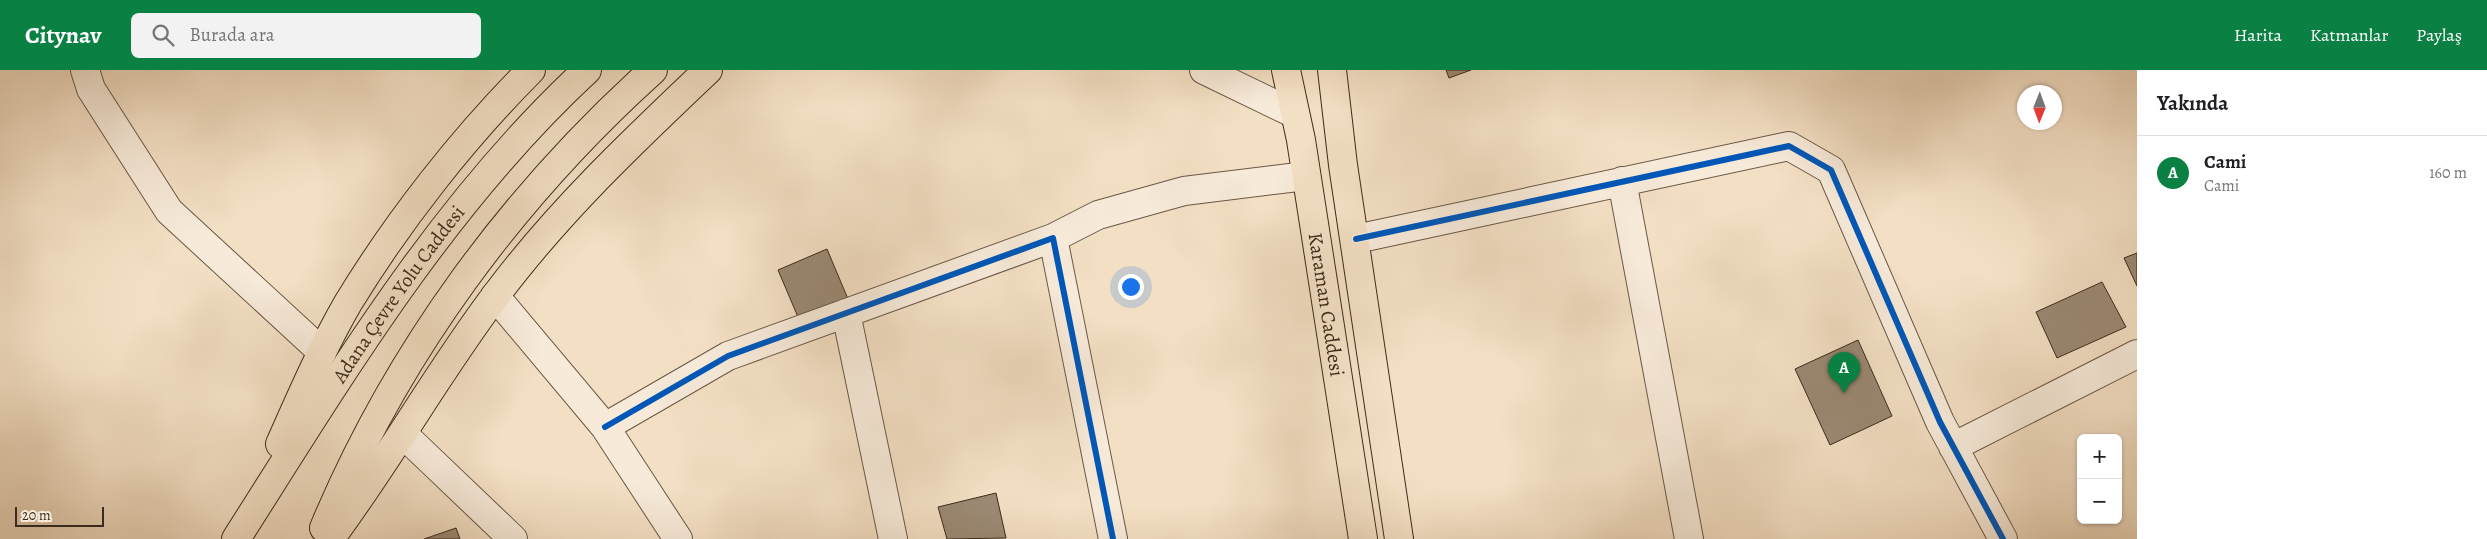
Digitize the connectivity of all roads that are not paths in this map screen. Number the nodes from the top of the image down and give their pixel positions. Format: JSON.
{"nodes":[{"id":1,"x":85,"y":70,"type":"edge"},
{"id":2,"x":531,"y":70,"type":"edge"},
{"id":3,"x":587,"y":70,"type":"edge"},
{"id":4,"x":653,"y":70,"type":"edge"},
{"id":5,"x":708,"y":70,"type":"edge"},
{"id":6,"x":1204,"y":70,"type":"edge"},
{"id":7,"x":1286,"y":70,"type":"edge"},
{"id":8,"x":1332,"y":70,"type":"edge"},
{"id":9,"x":1295,"y":114,"type":"junction"},
{"id":10,"x":1306,"y":176,"type":"junction"},
{"id":11,"x":1622,"y":181,"type":"junction"},
{"id":12,"x":1053,"y":238,"type":"junction"},
{"id":13,"x":1356,"y":240,"type":"junction"},
{"id":14,"x":495,"y":296,"type":"junction"},
{"id":15,"x":846,"y":313,"type":"junction"},
{"id":16,"x":322,"y":352,"type":"junction"},
{"id":17,"x":2137,"y":354,"type":"edge"},
{"id":18,"x":605,"y":427,"type":"junction"},
{"id":19,"x":402,"y":434,"type":"junction"},
{"id":20,"x":1953,"y":447,"type":"junction"},
{"id":21,"x":236,"y":539,"type":"edge"},
{"id":22,"x":320,"y":539,"type":"edge"},
{"id":23,"x":330,"y":539,"type":"edge"},
{"id":24,"x":513,"y":539,"type":"edge"},
{"id":25,"x":678,"y":539,"type":"edge"},
{"id":26,"x":893,"y":539,"type":"edge"},
{"id":27,"x":1113,"y":539,"type":"edge"},
{"id":28,"x":1363,"y":539,"type":"edge"},
{"id":29,"x":1399,"y":539,"type":"edge"},
{"id":30,"x":1689,"y":539,"type":"edge"},
{"id":31,"x":2003,"y":539,"type":"edge"}],
"edges":[{"from":1,"to":16,"type":"street"},
{"from":2,"to":16,"type":"main road"},
{"from":3,"to":21,"type":"main road","name":"Adana Çevre Yolu Caddesi"},
{"from":4,"to":22,"type":"main road"},
{"from":5,"to":14,"type":"main road"},
{"from":6,"to":9,"type":"street"},
{"from":7,"to":9,"type":"main road","name":"Karaman Caddesi"},
{"from":8,"to":13,"type":"main road","name":"Karaman Caddesi"},
{"from":9,"to":10,"type":"main road","name":"Karaman Caddesi"},
{"from":10,"to":12,"type":"street"},
{"from":10,"to":28,"type":"main road","name":"Karaman Caddesi"},
{"from":11,"to":13,"type":"street"},
{"from":11,"to":20,"type":"street"},
{"from":11,"to":30,"type":"street"},
{"from":12,"to":15,"type":"street"},
{"from":12,"to":27,"type":"street"},
{"from":13,"to":29,"type":"main road","name":"Karaman Caddesi"},
{"from":14,"to":18,"type":"street"},
{"from":14,"to":19,"type":"main road"},
{"from":15,"to":18,"type":"street"},
{"from":15,"to":26,"type":"street"},
{"from":16,"to":21,"type":"main road"},
{"from":17,"to":20,"type":"street"},
{"from":18,"to":25,"type":"street"},
{"from":19,"to":23,"type":"main road"},
{"from":19,"to":24,"type":"street"},
{"from":20,"to":31,"type":"street"}]}
